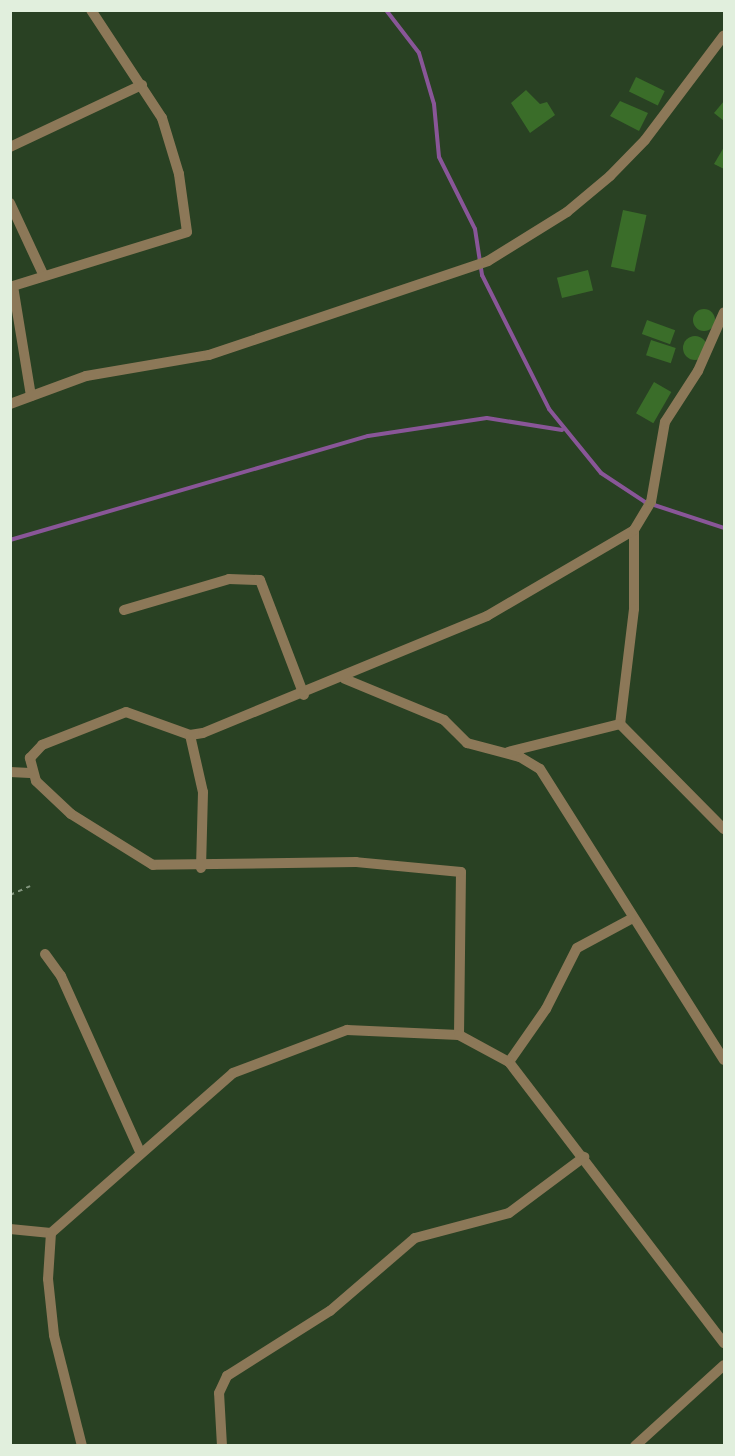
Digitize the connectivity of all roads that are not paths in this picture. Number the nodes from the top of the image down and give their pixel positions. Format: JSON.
{"nodes":[{"id":1,"x":91,"y":10,"type":"edge"},
{"id":2,"x":724,"y":35,"type":"edge"},
{"id":3,"x":142,"y":85,"type":"junction"},
{"id":4,"x":10,"y":147,"type":"edge"},
{"id":5,"x":10,"y":203,"type":"edge"},
{"id":6,"x":43,"y":274,"type":"junction"},
{"id":7,"x":724,"y":312,"type":"edge"},
{"id":8,"x":31,"y":396,"type":"junction"},
{"id":9,"x":10,"y":404,"type":"edge"},
{"id":10,"x":634,"y":530,"type":"junction"},
{"id":11,"x":124,"y":610,"type":"dead end"},
{"id":12,"x":345,"y":679,"type":"junction"},
{"id":13,"x":304,"y":695,"type":"junction"},
{"id":14,"x":620,"y":724,"type":"junction"},
{"id":15,"x":190,"y":735,"type":"junction"},
{"id":16,"x":505,"y":753,"type":"junction"},
{"id":17,"x":10,"y":772,"type":"edge"},
{"id":18,"x":30,"y":773,"type":"junction"},
{"id":19,"x":724,"y":829,"type":"edge"},
{"id":20,"x":201,"y":868,"type":"junction"},
{"id":21,"x":631,"y":919,"type":"junction"},
{"id":22,"x":45,"y":954,"type":"dead end"},
{"id":23,"x":459,"y":1035,"type":"junction"},
{"id":24,"x":724,"y":1060,"type":"edge"},
{"id":25,"x":509,"y":1062,"type":"junction"},
{"id":26,"x":140,"y":1152,"type":"junction"},
{"id":27,"x":584,"y":1157,"type":"junction"},
{"id":28,"x":10,"y":1229,"type":"edge"},
{"id":29,"x":51,"y":1233,"type":"junction"},
{"id":30,"x":724,"y":1343,"type":"edge"},
{"id":31,"x":724,"y":1365,"type":"edge"},
{"id":32,"x":82,"y":1446,"type":"edge"},
{"id":33,"x":222,"y":1446,"type":"edge"},
{"id":34,"x":635,"y":1446,"type":"edge"}],
"edges":[{"from":1,"to":3,"type":"street"},
{"from":2,"to":8,"type":"street"},
{"from":3,"to":4,"type":"street"},
{"from":3,"to":6,"type":"street"},
{"from":5,"to":6,"type":"street"},
{"from":6,"to":8,"type":"street"},
{"from":7,"to":10,"type":"street"},
{"from":8,"to":9,"type":"street"},
{"from":10,"to":12,"type":"street"},
{"from":10,"to":14,"type":"street"},
{"from":11,"to":13,"type":"street"},
{"from":12,"to":13,"type":"street"},
{"from":12,"to":16,"type":"street"},
{"from":13,"to":15,"type":"street"},
{"from":14,"to":16,"type":"street"},
{"from":14,"to":19,"type":"street"},
{"from":15,"to":18,"type":"street"},
{"from":15,"to":20,"type":"street"},
{"from":16,"to":21,"type":"street"},
{"from":17,"to":18,"type":"street"},
{"from":18,"to":20,"type":"street"},
{"from":20,"to":23,"type":"street"},
{"from":21,"to":24,"type":"street"},
{"from":21,"to":25,"type":"street"},
{"from":22,"to":26,"type":"street"},
{"from":23,"to":25,"type":"street"},
{"from":23,"to":26,"type":"street"},
{"from":25,"to":27,"type":"street"},
{"from":26,"to":29,"type":"street"},
{"from":27,"to":30,"type":"street"},
{"from":27,"to":33,"type":"street"},
{"from":28,"to":29,"type":"street"},
{"from":29,"to":32,"type":"street"},
{"from":31,"to":34,"type":"street"}]}
